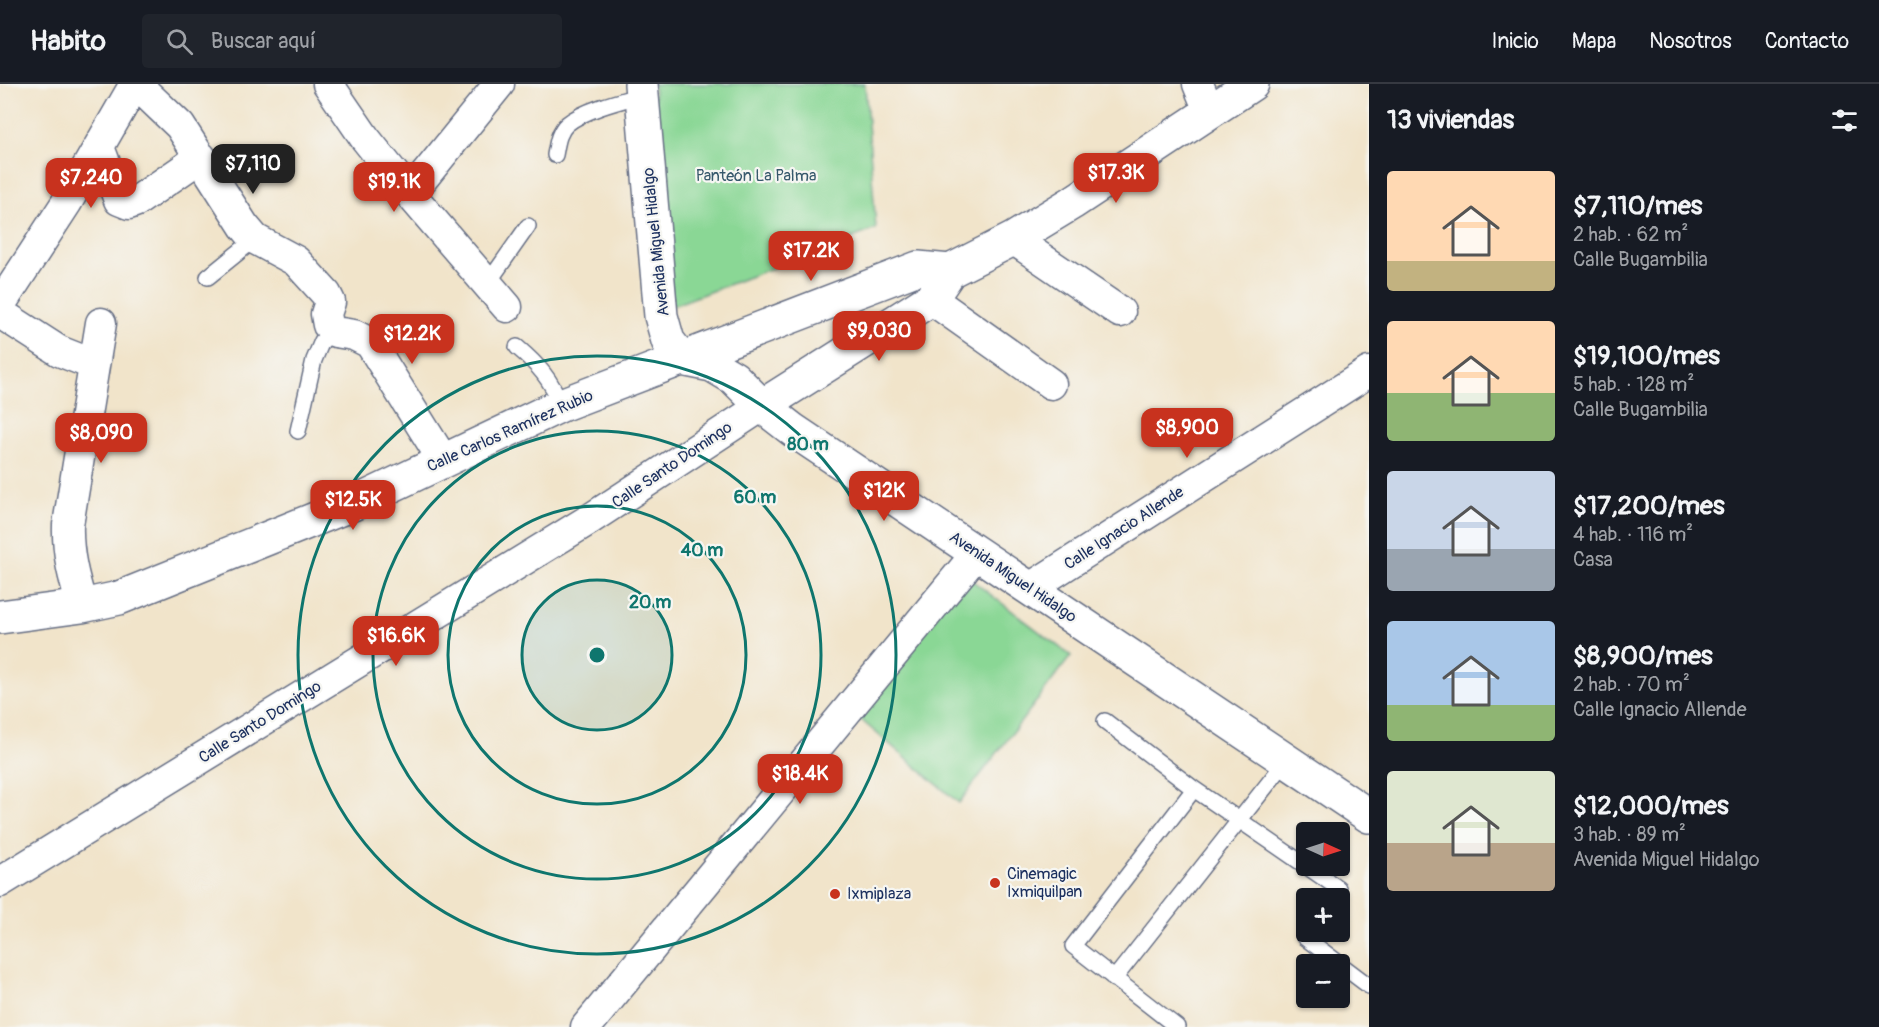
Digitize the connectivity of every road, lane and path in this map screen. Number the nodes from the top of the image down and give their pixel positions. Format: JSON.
{"nodes":[{"id":1,"x":136,"y":84,"type":"edge"},
{"id":2,"x":328,"y":84,"type":"edge"},
{"id":3,"x":499,"y":84,"type":"edge"},
{"id":4,"x":1252,"y":84,"type":"edge"},
{"id":5,"x":642,"y":89,"type":"edge"},
{"id":6,"x":1204,"y":98,"type":"edge"},
{"id":7,"x":99,"y":147,"type":"junction"},
{"id":8,"x":555,"y":155,"type":"dead end"},
{"id":9,"x":201,"y":157,"type":"junction"},
{"id":10,"x":410,"y":194,"type":"junction"},
{"id":11,"x":528,"y":226,"type":"dead end"},
{"id":12,"x":255,"y":239,"type":"junction"},
{"id":13,"x":1013,"y":239,"type":"junction"},
{"id":14,"x":950,"y":271,"type":"junction"},
{"id":15,"x":208,"y":277,"type":"dead end"},
{"id":16,"x":488,"y":283,"type":"junction"},
{"id":17,"x":931,"y":299,"type":"junction"},
{"id":18,"x":0,"y":305,"type":"edge"},
{"id":19,"x":507,"y":307,"type":"dead end"},
{"id":20,"x":1120,"y":312,"type":"dead end"},
{"id":21,"x":0,"y":313,"type":"edge"},
{"id":22,"x":101,"y":323,"type":"dead end"},
{"id":23,"x":335,"y":332,"type":"junction"},
{"id":24,"x":517,"y":347,"type":"dead end"},
{"id":25,"x":682,"y":359,"type":"junction"},
{"id":26,"x":92,"y":364,"type":"junction"},
{"id":27,"x":1369,"y":372,"type":"edge"},
{"id":28,"x":1051,"y":384,"type":"dead end"},
{"id":29,"x":561,"y":405,"type":"junction"},
{"id":30,"x":762,"y":406,"type":"junction"},
{"id":31,"x":298,"y":431,"type":"dead end"},
{"id":32,"x":443,"y":460,"type":"junction"},
{"id":33,"x":977,"y":553,"type":"junction"},
{"id":34,"x":1030,"y":588,"type":"junction"},
{"id":35,"x":82,"y":606,"type":"junction"},
{"id":36,"x":0,"y":617,"type":"edge"},
{"id":37,"x":1105,"y":721,"type":"dead end"},
{"id":38,"x":1286,"y":761,"type":"junction"},
{"id":39,"x":1194,"y":789,"type":"junction"},
{"id":40,"x":1369,"y":816,"type":"edge"},
{"id":41,"x":1240,"y":820,"type":"junction"},
{"id":42,"x":0,"y":882,"type":"edge"},
{"id":43,"x":1338,"y":888,"type":"edge"},
{"id":44,"x":1312,"y":942,"type":"edge"},
{"id":45,"x":1114,"y":979,"type":"junction"},
{"id":46,"x":1369,"y":986,"type":"edge"},
{"id":47,"x":586,"y":1027,"type":"edge"},
{"id":48,"x":1176,"y":1027,"type":"edge"}],
"edges":[{"from":1,"to":7,"type":"street"},
{"from":1,"to":9,"type":"street"},
{"from":2,"to":10,"type":"street"},
{"from":3,"to":10,"type":"street"},
{"from":4,"to":6,"type":"street"},
{"from":5,"to":8,"type":"lane"},
{"from":5,"to":25,"type":"street","name":"Avenida Miguel Hidalgo"},
{"from":6,"to":13,"type":"street"},
{"from":7,"to":9,"type":"street"},
{"from":7,"to":18,"type":"street"},
{"from":9,"to":12,"type":"street"},
{"from":10,"to":16,"type":"street"},
{"from":11,"to":16,"type":"lane"},
{"from":12,"to":15,"type":"lane"},
{"from":12,"to":23,"type":"street"},
{"from":13,"to":14,"type":"street"},
{"from":13,"to":20,"type":"street"},
{"from":14,"to":17,"type":"street"},
{"from":14,"to":25,"type":"street","name":"Calle Carlos Ramírez Rubio"},
{"from":16,"to":19,"type":"street"},
{"from":17,"to":28,"type":"street"},
{"from":17,"to":30,"type":"street"},
{"from":21,"to":26,"type":"street"},
{"from":22,"to":26,"type":"street"},
{"from":23,"to":31,"type":"lane"},
{"from":23,"to":32,"type":"street"},
{"from":24,"to":29,"type":"lane"},
{"from":25,"to":29,"type":"street","name":"Calle Carlos Ramírez Rubio"},
{"from":25,"to":30,"type":"street","name":"Avenida Miguel Hidalgo"},
{"from":26,"to":35,"type":"street"},
{"from":27,"to":34,"type":"street","name":"Calle Ignacio Allende"},
{"from":29,"to":32,"type":"street","name":"Calle Carlos Ramírez Rubio"},
{"from":30,"to":33,"type":"street","name":"Avenida Miguel Hidalgo"},
{"from":30,"to":42,"type":"street","name":"Calle Santo Domingo"},
{"from":32,"to":35,"type":"street","name":"Calle Carlos Ramírez Rubio"},
{"from":33,"to":34,"type":"street","name":"Avenida Miguel Hidalgo"},
{"from":33,"to":47,"type":"street"},
{"from":34,"to":38,"type":"street","name":"Avenida Miguel Hidalgo"},
{"from":35,"to":36,"type":"street","name":"Calle Carlos Ramírez Rubio"},
{"from":37,"to":39,"type":"lane"},
{"from":38,"to":40,"type":"street","name":"Avenida Miguel Hidalgo"},
{"from":38,"to":41,"type":"lane"},
{"from":39,"to":41,"type":"lane"},
{"from":39,"to":45,"type":"lane"},
{"from":41,"to":43,"type":"lane"},
{"from":41,"to":45,"type":"lane"},
{"from":44,"to":46,"type":"lane"},
{"from":45,"to":48,"type":"lane"}]}
